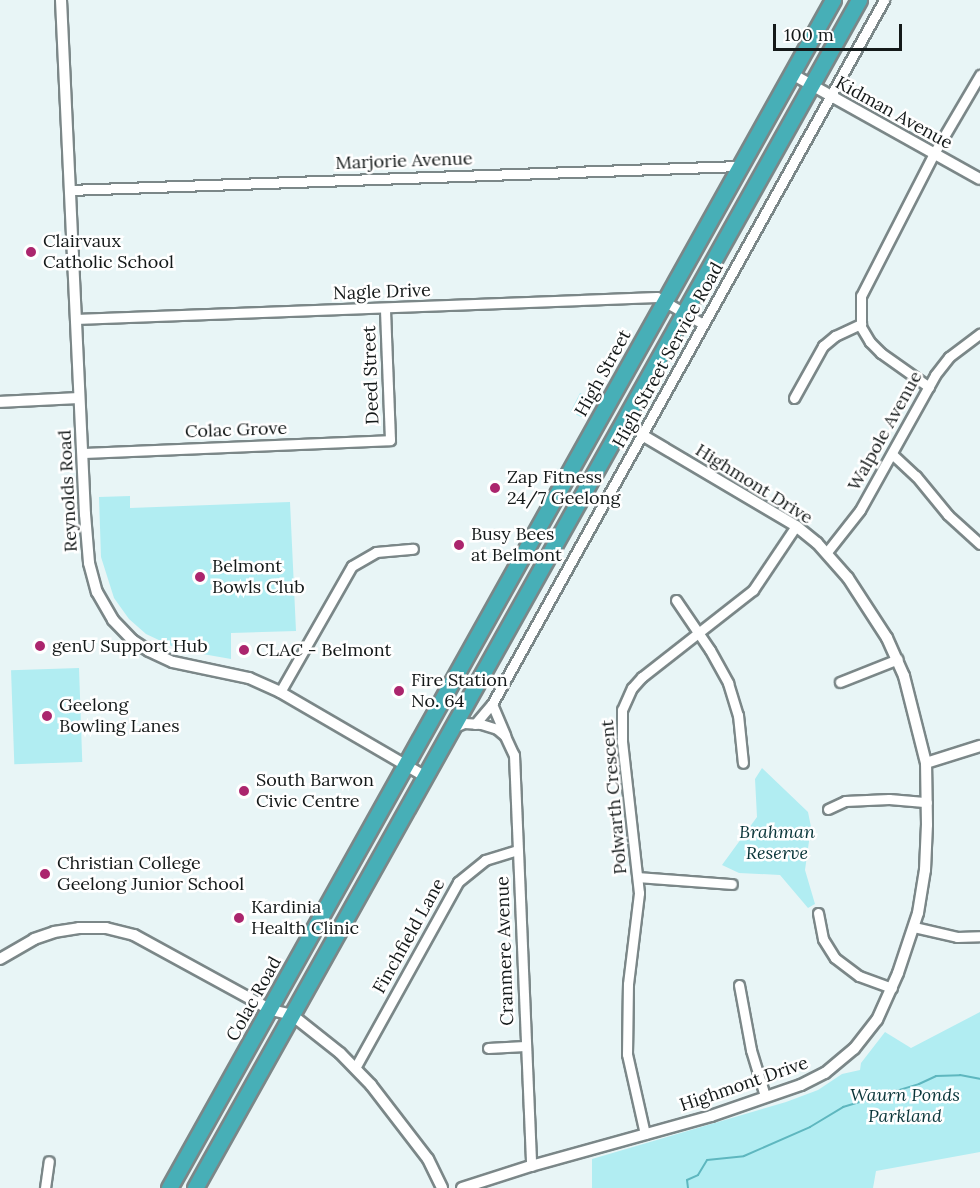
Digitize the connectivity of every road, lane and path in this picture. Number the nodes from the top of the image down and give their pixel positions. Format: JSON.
{"nodes":[{"id":1,"x":61,"y":0,"type":"edge"},
{"id":2,"x":833,"y":0,"type":"edge"},
{"id":3,"x":859,"y":0,"type":"edge"},
{"id":4,"x":884,"y":0,"type":"edge"},
{"id":5,"x":792,"y":74,"type":"junction"},
{"id":6,"x":980,"y":75,"type":"edge"},
{"id":7,"x":812,"y":85,"type":"junction"},
{"id":8,"x":832,"y":97,"type":"junction"},
{"id":9,"x":933,"y":155,"type":"junction"},
{"id":10,"x":741,"y":166,"type":"junction"},
{"id":11,"x":980,"y":179,"type":"edge"},
{"id":12,"x":69,"y":190,"type":"junction"},
{"id":13,"x":665,"y":301,"type":"junction"},
{"id":14,"x":385,"y":309,"type":"junction"},
{"id":15,"x":685,"y":314,"type":"junction"},
{"id":16,"x":75,"y":319,"type":"junction"},
{"id":17,"x":703,"y":324,"type":"junction"},
{"id":18,"x":861,"y":324,"type":"junction"},
{"id":19,"x":980,"y":334,"type":"edge"},
{"id":20,"x":929,"y":387,"type":"junction"},
{"id":21,"x":79,"y":398,"type":"junction"},
{"id":22,"x":794,"y":399,"type":"dead end"},
{"id":23,"x":0,"y":402,"type":"edge"},
{"id":24,"x":642,"y":435,"type":"junction"},
{"id":25,"x":390,"y":440,"type":"joint"},
{"id":26,"x":82,"y":453,"type":"junction"},
{"id":27,"x":892,"y":454,"type":"junction"},
{"id":28,"x":796,"y":526,"type":"junction"},
{"id":29,"x":980,"y":544,"type":"edge"},
{"id":30,"x":413,"y":549,"type":"dead end"},
{"id":31,"x":827,"y":552,"type":"junction"},
{"id":32,"x":676,"y":600,"type":"dead end"},
{"id":33,"x":699,"y":633,"type":"junction"},
{"id":34,"x":898,"y":659,"type":"junction"},
{"id":35,"x":840,"y":682,"type":"dead end"},
{"id":36,"x":280,"y":692,"type":"junction"},
{"id":37,"x":492,"y":704,"type":"junction"},
{"id":38,"x":476,"y":724,"type":"junction"},
{"id":39,"x":455,"y":727,"type":"junction"},
{"id":40,"x":505,"y":736,"type":"junction"},
{"id":41,"x":980,"y":746,"type":"edge"},
{"id":42,"x":743,"y":763,"type":"dead end"},
{"id":43,"x":926,"y":763,"type":"junction"},
{"id":44,"x":408,"y":765,"type":"junction"},
{"id":45,"x":426,"y":777,"type":"junction"},
{"id":46,"x":927,"y":802,"type":"junction"},
{"id":47,"x":828,"y":809,"type":"dead end"},
{"id":48,"x":518,"y":850,"type":"junction"},
{"id":49,"x":638,"y":877,"type":"junction"},
{"id":50,"x":732,"y":884,"type":"dead end"},
{"id":51,"x":818,"y":913,"type":"dead end"},
{"id":52,"x":914,"y":927,"type":"junction"},
{"id":53,"x":980,"y":936,"type":"edge"},
{"id":54,"x":0,"y":959,"type":"edge"},
{"id":55,"x":739,"y":985,"type":"dead end"},
{"id":56,"x":892,"y":988,"type":"junction"},
{"id":57,"x":282,"y":1013,"type":"junction"},
{"id":58,"x":525,"y":1046,"type":"junction"},
{"id":59,"x":488,"y":1048,"type":"dead end"},
{"id":60,"x":355,"y":1068,"type":"junction"},
{"id":61,"x":765,"y":1096,"type":"junction"},
{"id":62,"x":645,"y":1134,"type":"junction"},
{"id":63,"x":49,"y":1161,"type":"dead end"},
{"id":64,"x":531,"y":1166,"type":"junction"},
{"id":65,"x":45,"y":1188,"type":"edge"},
{"id":66,"x":169,"y":1188,"type":"edge"},
{"id":67,"x":195,"y":1188,"type":"edge"},
{"id":68,"x":442,"y":1188,"type":"edge"},
{"id":69,"x":462,"y":1188,"type":"edge"}],
"edges":[{"from":1,"to":12,"type":"street","name":"Reynolds Road"},
{"from":2,"to":5,"type":"highway","name":"High Street"},
{"from":3,"to":7,"type":"highway"},
{"from":4,"to":8,"type":"street","name":"High Street Service Road"},
{"from":5,"to":7,"type":"street","name":"Kidman Avenue"},
{"from":5,"to":10,"type":"highway","name":"High Street"},
{"from":6,"to":9,"type":"street"},
{"from":7,"to":8,"type":"street","name":"Kidman Avenue"},
{"from":7,"to":15,"type":"highway"},
{"from":8,"to":9,"type":"street","name":"Kidman Avenue"},
{"from":8,"to":17,"type":"street","name":"High Street Service Road"},
{"from":9,"to":11,"type":"street","name":"Kidman Avenue"},
{"from":9,"to":18,"type":"street"},
{"from":10,"to":12,"type":"street","name":"Marjorie Avenue"},
{"from":10,"to":13,"type":"highway","name":"High Street"},
{"from":12,"to":16,"type":"street","name":"Reynolds Road"},
{"from":13,"to":14,"type":"street","name":"Nagle Drive"},
{"from":13,"to":15,"type":"street","name":"Nagle Drive"},
{"from":13,"to":44,"type":"highway","name":"High Street"},
{"from":14,"to":16,"type":"street","name":"Nagle Drive"},
{"from":14,"to":25,"type":"street","name":"Deed Street"},
{"from":15,"to":17,"type":"street"},
{"from":15,"to":39,"type":"highway"},
{"from":16,"to":21,"type":"street","name":"Reynolds Road"},
{"from":17,"to":24,"type":"street","name":"High Street Service Road"},
{"from":18,"to":20,"type":"street"},
{"from":18,"to":22,"type":"street"},
{"from":19,"to":20,"type":"street","name":"Walpole Avenue"},
{"from":20,"to":27,"type":"street","name":"Walpole Avenue"},
{"from":21,"to":23,"type":"street"},
{"from":21,"to":26,"type":"street","name":"Reynolds Road"},
{"from":24,"to":28,"type":"street","name":"Highmont Drive"},
{"from":24,"to":37,"type":"street","name":"High Street Service Road"},
{"from":25,"to":26,"type":"street","name":"Colac Grove"},
{"from":26,"to":36,"type":"street","name":"Reynolds Road"},
{"from":27,"to":29,"type":"street"},
{"from":27,"to":31,"type":"street","name":"Walpole Avenue"},
{"from":28,"to":31,"type":"street","name":"Highmont Drive"},
{"from":28,"to":33,"type":"street","name":"Polwarth Crescent"},
{"from":30,"to":36,"type":"street"},
{"from":31,"to":34,"type":"street","name":"Highmont Drive"},
{"from":32,"to":33,"type":"street"},
{"from":33,"to":42,"type":"street"},
{"from":33,"to":49,"type":"street","name":"Polwarth Crescent"},
{"from":34,"to":35,"type":"street"},
{"from":34,"to":43,"type":"street","name":"Highmont Drive"},
{"from":36,"to":44,"type":"street","name":"Reynolds Road"},
{"from":37,"to":38,"type":"street","name":"High Street Service Road"},
{"from":37,"to":40,"type":"street","name":"Cranmere Avenue"},
{"from":38,"to":39,"type":"street"},
{"from":38,"to":40,"type":"street"},
{"from":39,"to":45,"type":"highway"},
{"from":40,"to":48,"type":"street","name":"Cranmere Avenue"},
{"from":41,"to":43,"type":"street"},
{"from":43,"to":46,"type":"street","name":"Highmont Drive"},
{"from":44,"to":45,"type":"street","name":"Reynolds Road"},
{"from":44,"to":57,"type":"highway","name":"Colac Road"},
{"from":45,"to":57,"type":"highway","name":"Colac Road"},
{"from":46,"to":47,"type":"street"},
{"from":46,"to":52,"type":"street","name":"Highmont Drive"},
{"from":48,"to":58,"type":"street","name":"Cranmere Avenue"},
{"from":48,"to":60,"type":"street","name":"Finchfield Lane"},
{"from":49,"to":50,"type":"street"},
{"from":49,"to":62,"type":"street","name":"Polwarth Crescent"},
{"from":51,"to":56,"type":"street"},
{"from":52,"to":53,"type":"street"},
{"from":52,"to":56,"type":"street","name":"Highmont Drive"},
{"from":54,"to":57,"type":"street"},
{"from":55,"to":61,"type":"street"},
{"from":56,"to":61,"type":"street","name":"Highmont Drive"},
{"from":57,"to":60,"type":"street"},
{"from":57,"to":66,"type":"highway","name":"Colac Road"},
{"from":57,"to":67,"type":"highway","name":"Colac Road"},
{"from":58,"to":59,"type":"street"},
{"from":58,"to":64,"type":"street","name":"Cranmere Avenue"},
{"from":60,"to":68,"type":"street"},
{"from":61,"to":62,"type":"street","name":"Highmont Drive"},
{"from":62,"to":64,"type":"street","name":"Highmont Drive"},
{"from":63,"to":65,"type":"street"},
{"from":64,"to":69,"type":"street","name":"Highmont Drive"}]}
